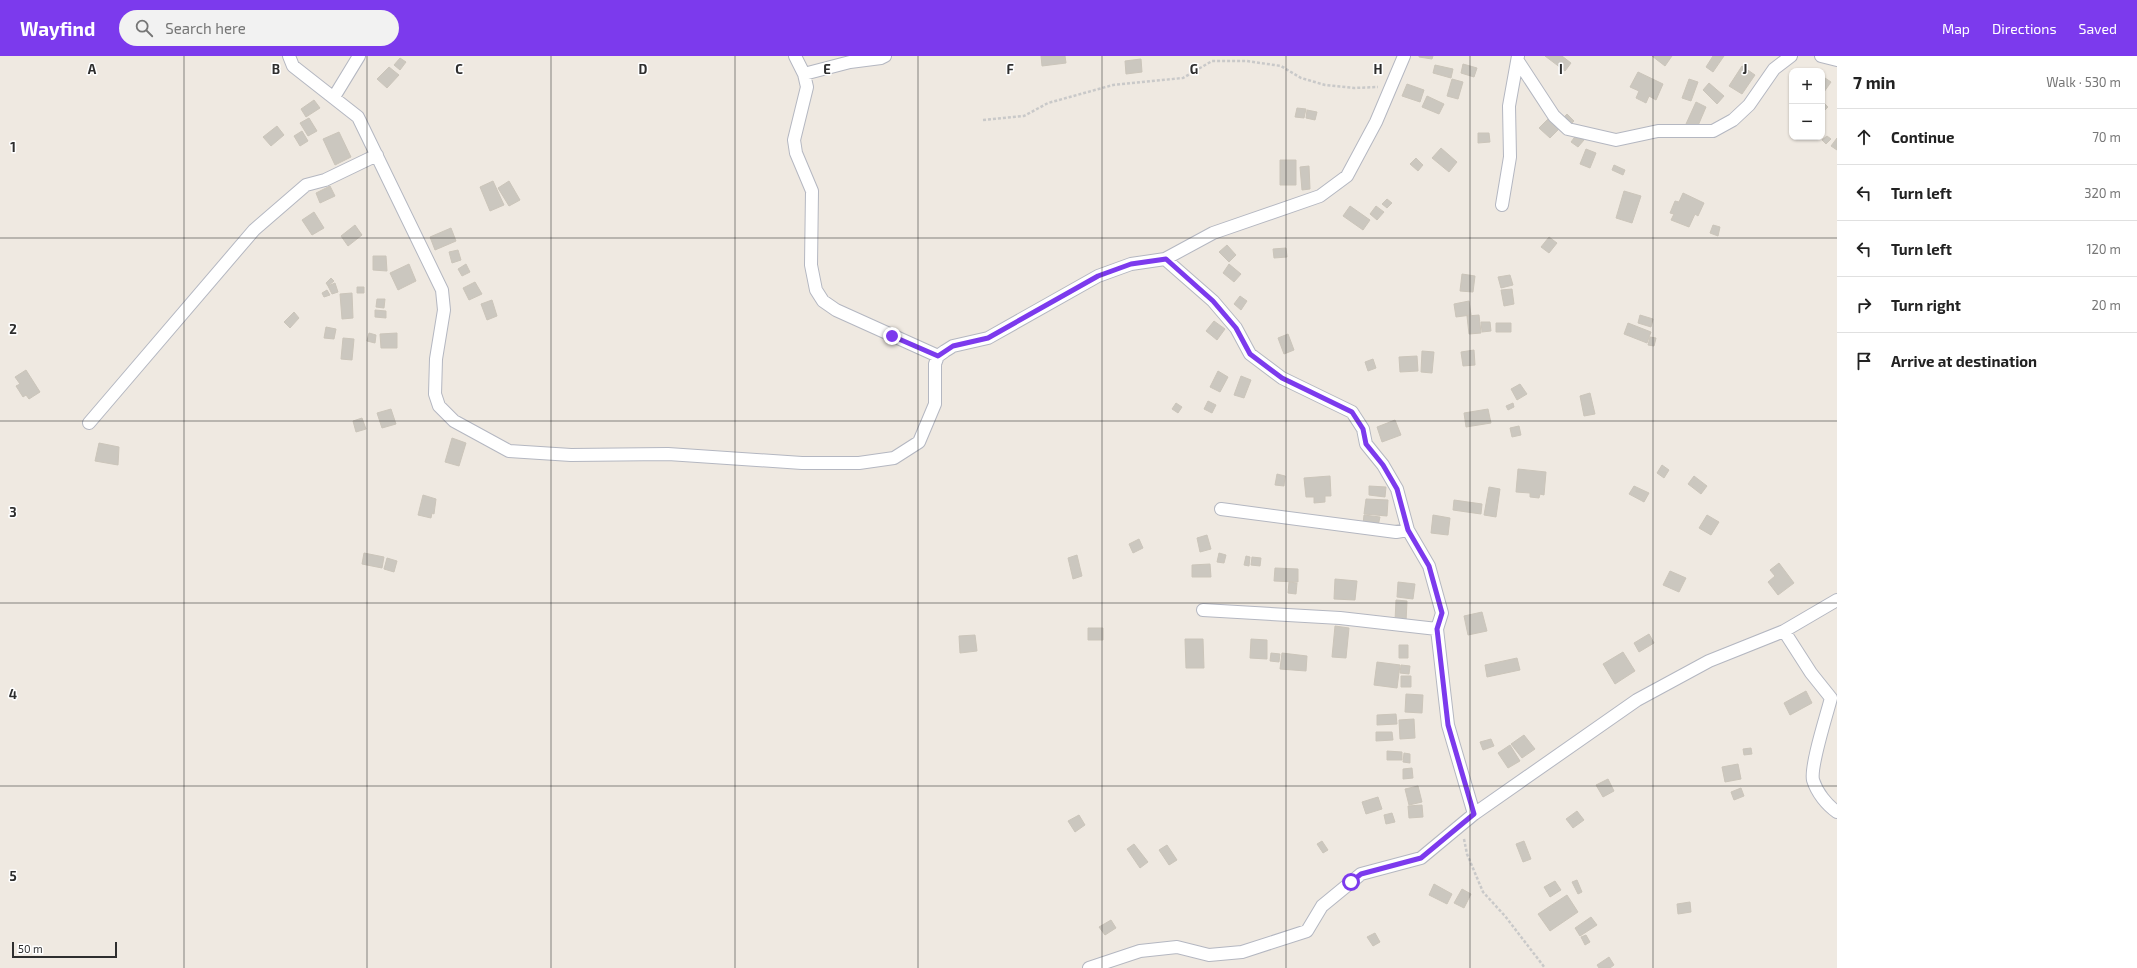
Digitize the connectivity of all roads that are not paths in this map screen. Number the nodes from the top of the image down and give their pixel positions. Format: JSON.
{"nodes":[{"id":1,"x":289,"y":56,"type":"edge"},
{"id":2,"x":359,"y":56,"type":"edge"},
{"id":3,"x":795,"y":56,"type":"edge"},
{"id":4,"x":885,"y":56,"type":"edge"},
{"id":5,"x":1404,"y":56,"type":"edge"},
{"id":6,"x":1791,"y":56,"type":"edge"},
{"id":7,"x":1821,"y":56,"type":"edge"},
{"id":8,"x":1518,"y":58,"type":"edge"},
{"id":9,"x":1837,"y":60,"type":"edge"},
{"id":10,"x":804,"y":74,"type":"junction"},
{"id":11,"x":334,"y":97,"type":"junction"},
{"id":12,"x":376,"y":156,"type":"junction"},
{"id":13,"x":1502,"y":205,"type":"dead end"},
{"id":14,"x":1166,"y":259,"type":"junction"},
{"id":15,"x":938,"y":356,"type":"junction"},
{"id":16,"x":89,"y":423,"type":"dead end"},
{"id":17,"x":1221,"y":509,"type":"dead end"},
{"id":18,"x":1408,"y":530,"type":"junction"},
{"id":19,"x":1837,"y":600,"type":"edge"},
{"id":20,"x":1203,"y":610,"type":"dead end"},
{"id":21,"x":1437,"y":629,"type":"junction"},
{"id":22,"x":1784,"y":631,"type":"junction"},
{"id":23,"x":1837,"y":812,"type":"edge"},
{"id":24,"x":1474,"y":814,"type":"junction"},
{"id":25,"x":1089,"y":968,"type":"edge"}],
"edges":[{"from":1,"to":11,"type":"street"},
{"from":2,"to":11,"type":"street"},
{"from":3,"to":10,"type":"street"},
{"from":4,"to":10,"type":"street"},
{"from":5,"to":14,"type":"street"},
{"from":6,"to":8,"type":"street"},
{"from":7,"to":9,"type":"street"},
{"from":8,"to":13,"type":"street"},
{"from":10,"to":15,"type":"street"},
{"from":11,"to":12,"type":"street"},
{"from":12,"to":15,"type":"street"},
{"from":12,"to":16,"type":"street"},
{"from":14,"to":15,"type":"street"},
{"from":14,"to":18,"type":"street"},
{"from":17,"to":18,"type":"street"},
{"from":18,"to":21,"type":"street"},
{"from":19,"to":22,"type":"street"},
{"from":20,"to":21,"type":"street"},
{"from":21,"to":24,"type":"street"},
{"from":22,"to":23,"type":"street"},
{"from":22,"to":24,"type":"street"},
{"from":24,"to":25,"type":"street"}]}
